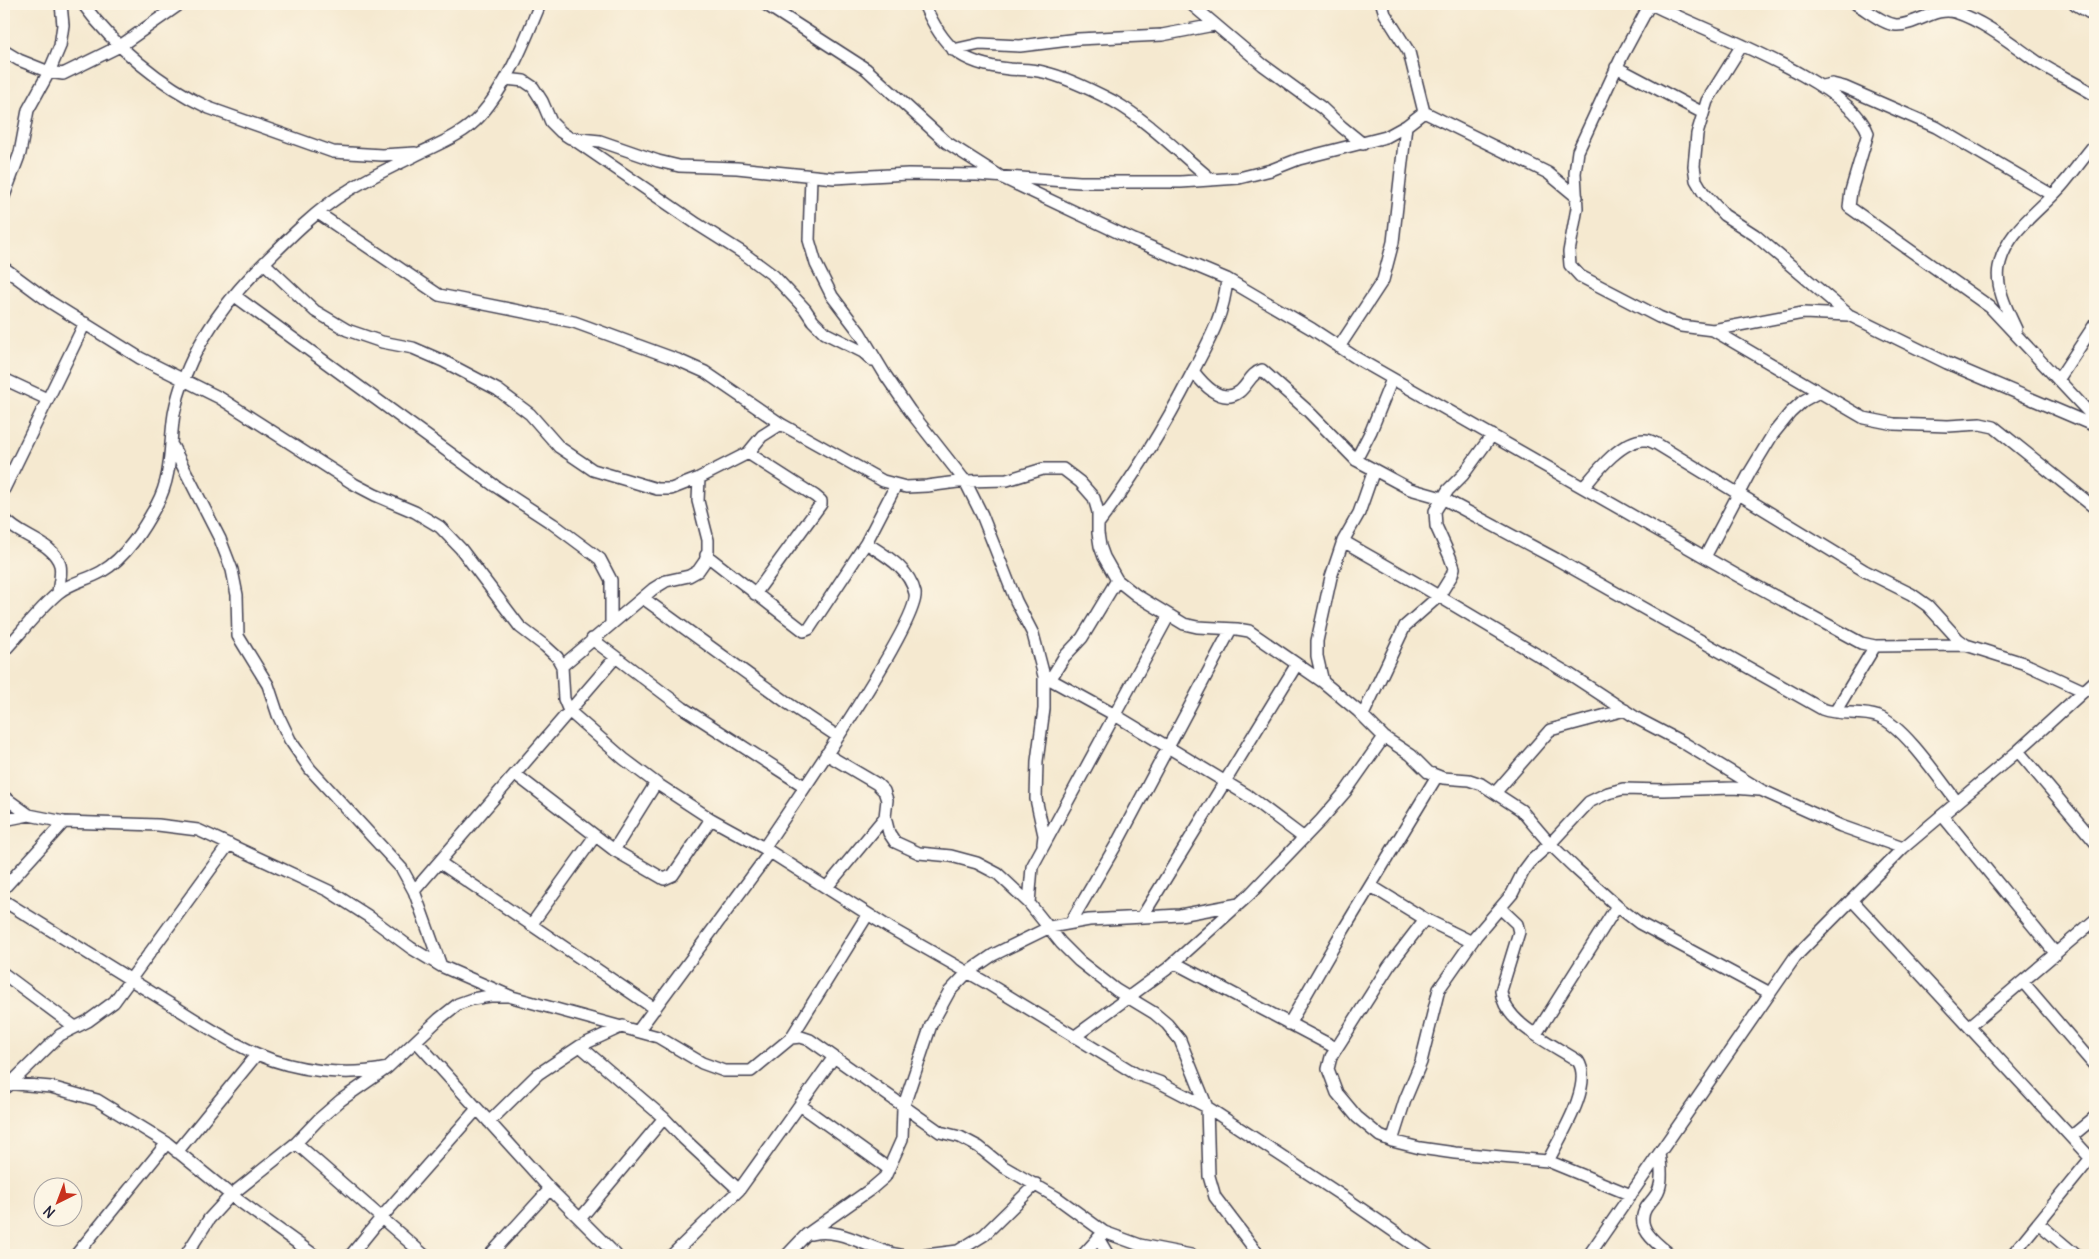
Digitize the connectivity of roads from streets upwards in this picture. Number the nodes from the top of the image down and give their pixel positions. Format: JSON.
{"nodes":[{"id":1,"x":61,"y":4,"type":"edge"},
{"id":2,"x":83,"y":4,"type":"edge"},
{"id":3,"x":180,"y":4,"type":"edge"},
{"id":4,"x":540,"y":4,"type":"edge"},
{"id":5,"x":765,"y":4,"type":"edge"},
{"id":6,"x":924,"y":4,"type":"edge"},
{"id":7,"x":1191,"y":4,"type":"edge"},
{"id":8,"x":1382,"y":4,"type":"edge"},
{"id":9,"x":1651,"y":4,"type":"edge"},
{"id":10,"x":1856,"y":4,"type":"edge"},
{"id":11,"x":2075,"y":4,"type":"edge"},
{"id":12,"x":2095,"y":16,"type":"edge"},
{"id":13,"x":1214,"y":25,"type":"junction"},
{"id":14,"x":120,"y":46,"type":"junction"},
{"id":15,"x":1742,"y":46,"type":"junction"},
{"id":16,"x":4,"y":50,"type":"edge"},
{"id":17,"x":953,"y":50,"type":"junction"},
{"id":18,"x":1616,"y":67,"type":"junction"},
{"id":19,"x":49,"y":72,"type":"junction"},
{"id":20,"x":506,"y":79,"type":"junction"},
{"id":21,"x":1822,"y":86,"type":"junction"},
{"id":22,"x":2094,"y":93,"type":"edge"},
{"id":23,"x":1424,"y":112,"type":"junction"},
{"id":24,"x":1703,"y":113,"type":"junction"},
{"id":25,"x":1406,"y":126,"type":"junction"},
{"id":26,"x":570,"y":138,"type":"junction"},
{"id":27,"x":1364,"y":144,"type":"junction"},
{"id":28,"x":2095,"y":144,"type":"edge"},
{"id":29,"x":419,"y":153,"type":"junction"},
{"id":30,"x":811,"y":176,"type":"junction"},
{"id":31,"x":1000,"y":177,"type":"junction"},
{"id":32,"x":1212,"y":180,"type":"junction"},
{"id":33,"x":2052,"y":195,"type":"junction"},
{"id":34,"x":4,"y":196,"type":"edge"},
{"id":35,"x":1577,"y":197,"type":"junction"},
{"id":36,"x":318,"y":213,"type":"junction"},
{"id":37,"x":264,"y":262,"type":"junction"},
{"id":38,"x":4,"y":268,"type":"edge"},
{"id":39,"x":1227,"y":279,"type":"junction"},
{"id":40,"x":235,"y":296,"type":"junction"},
{"id":41,"x":1850,"y":315,"type":"junction"},
{"id":42,"x":84,"y":323,"type":"junction"},
{"id":43,"x":2095,"y":324,"type":"edge"},
{"id":44,"x":1713,"y":330,"type":"junction"},
{"id":45,"x":2020,"y":337,"type":"junction"},
{"id":46,"x":1339,"y":347,"type":"junction"},
{"id":47,"x":880,"y":368,"type":"junction"},
{"id":48,"x":1193,"y":371,"type":"junction"},
{"id":49,"x":4,"y":379,"type":"edge"},
{"id":50,"x":1392,"y":379,"type":"junction"},
{"id":51,"x":183,"y":380,"type":"junction"},
{"id":52,"x":2058,"y":380,"type":"junction"},
{"id":53,"x":1819,"y":392,"type":"junction"},
{"id":54,"x":47,"y":399,"type":"junction"},
{"id":55,"x":2095,"y":419,"type":"edge"},
{"id":56,"x":782,"y":424,"type":"junction"},
{"id":57,"x":2095,"y":426,"type":"edge"},
{"id":58,"x":1492,"y":435,"type":"junction"},
{"id":59,"x":172,"y":447,"type":"junction"},
{"id":60,"x":748,"y":453,"type":"junction"},
{"id":61,"x":1356,"y":460,"type":"junction"},
{"id":62,"x":1374,"y":470,"type":"junction"},
{"id":63,"x":700,"y":478,"type":"junction"},
{"id":64,"x":965,"y":481,"type":"junction"},
{"id":65,"x":896,"y":485,"type":"junction"},
{"id":66,"x":1584,"y":487,"type":"junction"},
{"id":67,"x":4,"y":489,"type":"edge"},
{"id":68,"x":1739,"y":493,"type":"junction"},
{"id":69,"x":1442,"y":498,"type":"junction"},
{"id":70,"x":2095,"y":508,"type":"edge"},
{"id":71,"x":4,"y":518,"type":"edge"},
{"id":72,"x":1098,"y":524,"type":"junction"},
{"id":73,"x":1343,"y":541,"type":"junction"},
{"id":74,"x":866,"y":543,"type":"junction"},
{"id":75,"x":706,"y":556,"type":"junction"},
{"id":76,"x":1705,"y":557,"type":"junction"},
{"id":77,"x":1117,"y":580,"type":"junction"},
{"id":78,"x":58,"y":592,"type":"junction"},
{"id":79,"x":754,"y":594,"type":"junction"},
{"id":80,"x":1439,"y":596,"type":"junction"},
{"id":81,"x":643,"y":598,"type":"junction"},
{"id":82,"x":1169,"y":615,"type":"junction"},
{"id":83,"x":611,"y":624,"type":"junction"},
{"id":84,"x":1231,"y":629,"type":"junction"},
{"id":85,"x":592,"y":639,"type":"junction"},
{"id":86,"x":1966,"y":645,"type":"junction"},
{"id":87,"x":1875,"y":646,"type":"junction"},
{"id":88,"x":4,"y":651,"type":"edge"},
{"id":89,"x":615,"y":658,"type":"junction"},
{"id":90,"x":1297,"y":664,"type":"junction"},
{"id":91,"x":562,"y":666,"type":"junction"},
{"id":92,"x":1047,"y":678,"type":"junction"},
{"id":93,"x":2095,"y":681,"type":"edge"},
{"id":94,"x":1323,"y":682,"type":"junction"},
{"id":95,"x":2084,"y":691,"type":"junction"},
{"id":96,"x":1624,"y":710,"type":"junction"},
{"id":97,"x":569,"y":711,"type":"junction"},
{"id":98,"x":1835,"y":712,"type":"junction"},
{"id":99,"x":1115,"y":715,"type":"junction"},
{"id":100,"x":1363,"y":715,"type":"junction"},
{"id":101,"x":837,"y":736,"type":"junction"},
{"id":102,"x":1384,"y":737,"type":"junction"},
{"id":103,"x":1167,"y":747,"type":"junction"},
{"id":104,"x":2018,"y":751,"type":"junction"},
{"id":105,"x":826,"y":754,"type":"junction"},
{"id":106,"x":514,"y":774,"type":"junction"},
{"id":107,"x":1436,"y":776,"type":"junction"},
{"id":108,"x":1224,"y":781,"type":"junction"},
{"id":109,"x":656,"y":783,"type":"junction"},
{"id":110,"x":804,"y":786,"type":"junction"},
{"id":111,"x":1761,"y":790,"type":"junction"},
{"id":112,"x":1495,"y":793,"type":"junction"},
{"id":113,"x":4,"y":797,"type":"edge"},
{"id":114,"x":1957,"y":802,"type":"junction"},
{"id":115,"x":29,"y":815,"type":"junction"},
{"id":116,"x":1942,"y":815,"type":"junction"},
{"id":117,"x":885,"y":817,"type":"junction"},
{"id":118,"x":711,"y":819,"type":"junction"},
{"id":119,"x":4,"y":820,"type":"edge"},
{"id":120,"x":64,"y":822,"type":"junction"},
{"id":121,"x":2093,"y":834,"type":"edge"},
{"id":122,"x":595,"y":836,"type":"junction"},
{"id":123,"x":1304,"y":838,"type":"junction"},
{"id":124,"x":229,"y":844,"type":"junction"},
{"id":125,"x":1043,"y":844,"type":"junction"},
{"id":126,"x":1550,"y":844,"type":"junction"},
{"id":127,"x":1903,"y":848,"type":"junction"},
{"id":128,"x":614,"y":850,"type":"junction"},
{"id":129,"x":767,"y":850,"type":"junction"},
{"id":130,"x":439,"y":862,"type":"junction"},
{"id":131,"x":1370,"y":886,"type":"junction"},
{"id":132,"x":827,"y":887,"type":"junction"},
{"id":133,"x":4,"y":888,"type":"edge"},
{"id":134,"x":414,"y":891,"type":"junction"},
{"id":135,"x":1852,"y":900,"type":"junction"},
{"id":136,"x":4,"y":901,"type":"edge"},
{"id":137,"x":1029,"y":903,"type":"junction"},
{"id":138,"x":1239,"y":904,"type":"junction"},
{"id":139,"x":1617,"y":906,"type":"junction"},
{"id":140,"x":1500,"y":908,"type":"junction"},
{"id":141,"x":868,"y":914,"type":"junction"},
{"id":142,"x":1142,"y":917,"type":"junction"},
{"id":143,"x":1425,"y":919,"type":"junction"},
{"id":144,"x":2095,"y":920,"type":"edge"},
{"id":145,"x":1071,"y":922,"type":"junction"},
{"id":146,"x":531,"y":925,"type":"junction"},
{"id":147,"x":1050,"y":928,"type":"junction"},
{"id":148,"x":1472,"y":942,"type":"junction"},
{"id":149,"x":2056,"y":954,"type":"junction"},
{"id":150,"x":1174,"y":963,"type":"junction"},
{"id":151,"x":440,"y":966,"type":"junction"},
{"id":152,"x":968,"y":972,"type":"junction"},
{"id":153,"x":4,"y":974,"type":"edge"},
{"id":154,"x":131,"y":979,"type":"junction"},
{"id":155,"x":2023,"y":982,"type":"junction"},
{"id":156,"x":1770,"y":993,"type":"junction"},
{"id":157,"x":512,"y":996,"type":"junction"},
{"id":158,"x":1128,"y":998,"type":"junction"},
{"id":159,"x":655,"y":1008,"type":"junction"},
{"id":160,"x":1289,"y":1024,"type":"junction"},
{"id":161,"x":623,"y":1026,"type":"junction"},
{"id":162,"x":1970,"y":1026,"type":"junction"},
{"id":163,"x":75,"y":1027,"type":"junction"},
{"id":164,"x":638,"y":1031,"type":"junction"},
{"id":165,"x":1536,"y":1034,"type":"junction"},
{"id":166,"x":1074,"y":1037,"type":"junction"},
{"id":167,"x":791,"y":1038,"type":"junction"},
{"id":168,"x":416,"y":1041,"type":"junction"},
{"id":169,"x":580,"y":1046,"type":"junction"},
{"id":170,"x":1336,"y":1048,"type":"junction"},
{"id":171,"x":257,"y":1054,"type":"junction"},
{"id":172,"x":834,"y":1058,"type":"junction"},
{"id":173,"x":2095,"y":1066,"type":"edge"},
{"id":174,"x":387,"y":1068,"type":"junction"},
{"id":175,"x":6,"y":1086,"type":"edge"},
{"id":176,"x":800,"y":1104,"type":"junction"},
{"id":177,"x":1207,"y":1107,"type":"junction"},
{"id":178,"x":903,"y":1108,"type":"junction"},
{"id":179,"x":477,"y":1110,"type":"junction"},
{"id":180,"x":2095,"y":1117,"type":"edge"},
{"id":181,"x":664,"y":1118,"type":"junction"},
{"id":182,"x":489,"y":1122,"type":"junction"},
{"id":183,"x":2072,"y":1136,"type":"junction"},
{"id":184,"x":1392,"y":1141,"type":"junction"},
{"id":185,"x":167,"y":1143,"type":"junction"},
{"id":186,"x":296,"y":1143,"type":"junction"},
{"id":187,"x":177,"y":1152,"type":"junction"},
{"id":188,"x":1659,"y":1154,"type":"junction"},
{"id":189,"x":1548,"y":1161,"type":"junction"},
{"id":190,"x":2093,"y":1161,"type":"edge"},
{"id":191,"x":889,"y":1170,"type":"junction"},
{"id":192,"x":1036,"y":1184,"type":"junction"},
{"id":193,"x":550,"y":1189,"type":"junction"},
{"id":194,"x":740,"y":1190,"type":"junction"},
{"id":195,"x":231,"y":1194,"type":"junction"},
{"id":196,"x":1631,"y":1195,"type":"junction"},
{"id":197,"x":381,"y":1218,"type":"junction"},
{"id":198,"x":580,"y":1219,"type":"junction"},
{"id":199,"x":2038,"y":1223,"type":"junction"},
{"id":200,"x":806,"y":1235,"type":"junction"},
{"id":201,"x":1101,"y":1235,"type":"junction"},
{"id":202,"x":76,"y":1255,"type":"edge"},
{"id":203,"x":186,"y":1255,"type":"edge"},
{"id":204,"x":314,"y":1255,"type":"edge"},
{"id":205,"x":351,"y":1255,"type":"edge"},
{"id":206,"x":424,"y":1255,"type":"edge"},
{"id":207,"x":490,"y":1255,"type":"edge"},
{"id":208,"x":616,"y":1255,"type":"edge"},
{"id":209,"x":672,"y":1255,"type":"edge"},
{"id":210,"x":787,"y":1255,"type":"edge"},
{"id":211,"x":900,"y":1255,"type":"edge"},
{"id":212,"x":926,"y":1255,"type":"edge"},
{"id":213,"x":1083,"y":1255,"type":"edge"},
{"id":214,"x":1108,"y":1255,"type":"edge"},
{"id":215,"x":1191,"y":1255,"type":"edge"},
{"id":216,"x":1258,"y":1255,"type":"edge"},
{"id":217,"x":1428,"y":1255,"type":"edge"},
{"id":218,"x":1589,"y":1255,"type":"edge"},
{"id":219,"x":1670,"y":1255,"type":"edge"},
{"id":220,"x":2012,"y":1255,"type":"edge"},
{"id":221,"x":2076,"y":1255,"type":"edge"}],
"edges":[{"from":1,"to":19,"type":"street"},
{"from":2,"to":14,"type":"street"},
{"from":3,"to":14,"type":"street"},
{"from":4,"to":20,"type":"street"},
{"from":5,"to":31,"type":"street"},
{"from":6,"to":17,"type":"street"},
{"from":7,"to":13,"type":"street"},
{"from":8,"to":23,"type":"street"},
{"from":9,"to":15,"type":"street"},
{"from":9,"to":18,"type":"street"},
{"from":10,"to":22,"type":"street"},
{"from":11,"to":12,"type":"street"},
{"from":13,"to":17,"type":"street"},
{"from":13,"to":27,"type":"street"},
{"from":14,"to":19,"type":"street"},
{"from":14,"to":29,"type":"street"},
{"from":15,"to":21,"type":"street"},
{"from":15,"to":24,"type":"street"},
{"from":16,"to":19,"type":"street"},
{"from":17,"to":32,"type":"street"},
{"from":18,"to":24,"type":"street"},
{"from":18,"to":35,"type":"street"},
{"from":19,"to":34,"type":"street"},
{"from":20,"to":26,"type":"street"},
{"from":20,"to":29,"type":"street"},
{"from":21,"to":33,"type":"street"},
{"from":21,"to":45,"type":"street"},
{"from":23,"to":25,"type":"street"},
{"from":23,"to":35,"type":"street"},
{"from":24,"to":41,"type":"street"},
{"from":25,"to":27,"type":"street"},
{"from":25,"to":46,"type":"street"},
{"from":26,"to":30,"type":"street"},
{"from":26,"to":47,"type":"street"},
{"from":27,"to":32,"type":"street"},
{"from":28,"to":33,"type":"street"},
{"from":29,"to":36,"type":"street"},
{"from":30,"to":31,"type":"street"},
{"from":30,"to":47,"type":"street"},
{"from":31,"to":32,"type":"street"},
{"from":31,"to":39,"type":"street"},
{"from":33,"to":45,"type":"street"},
{"from":35,"to":44,"type":"street"},
{"from":36,"to":37,"type":"street"},
{"from":36,"to":56,"type":"street"},
{"from":37,"to":40,"type":"street"},
{"from":37,"to":63,"type":"street"},
{"from":38,"to":42,"type":"street"},
{"from":39,"to":46,"type":"street"},
{"from":39,"to":48,"type":"street"},
{"from":40,"to":51,"type":"street"},
{"from":40,"to":83,"type":"street"},
{"from":41,"to":44,"type":"street"},
{"from":41,"to":57,"type":"street"},
{"from":42,"to":51,"type":"street"},
{"from":42,"to":54,"type":"street"},
{"from":43,"to":52,"type":"street"},
{"from":44,"to":53,"type":"street"},
{"from":45,"to":52,"type":"street"},
{"from":46,"to":50,"type":"street"},
{"from":47,"to":64,"type":"street"},
{"from":48,"to":61,"type":"street"},
{"from":48,"to":72,"type":"street"},
{"from":49,"to":54,"type":"street"},
{"from":50,"to":58,"type":"street"},
{"from":50,"to":61,"type":"street"},
{"from":51,"to":59,"type":"street"},
{"from":51,"to":91,"type":"street"},
{"from":52,"to":55,"type":"street"},
{"from":53,"to":68,"type":"street"},
{"from":53,"to":70,"type":"street"},
{"from":54,"to":67,"type":"street"},
{"from":56,"to":60,"type":"street"},
{"from":56,"to":65,"type":"street"},
{"from":58,"to":66,"type":"street"},
{"from":58,"to":69,"type":"street"},
{"from":59,"to":78,"type":"street"},
{"from":59,"to":134,"type":"street"},
{"from":60,"to":63,"type":"street"},
{"from":60,"to":79,"type":"street"},
{"from":61,"to":62,"type":"street"},
{"from":62,"to":69,"type":"street"},
{"from":62,"to":73,"type":"street"},
{"from":63,"to":75,"type":"street"},
{"from":64,"to":65,"type":"street"},
{"from":64,"to":72,"type":"street"},
{"from":64,"to":92,"type":"street"},
{"from":65,"to":74,"type":"street"},
{"from":66,"to":68,"type":"street"},
{"from":66,"to":76,"type":"street"},
{"from":68,"to":76,"type":"street"},
{"from":68,"to":86,"type":"street"},
{"from":69,"to":80,"type":"street"},
{"from":69,"to":98,"type":"street"},
{"from":71,"to":78,"type":"street"},
{"from":72,"to":77,"type":"street"},
{"from":73,"to":80,"type":"street"},
{"from":73,"to":94,"type":"street"},
{"from":74,"to":79,"type":"street"},
{"from":74,"to":101,"type":"street"},
{"from":75,"to":79,"type":"street"},
{"from":75,"to":81,"type":"street"},
{"from":76,"to":87,"type":"street"},
{"from":77,"to":82,"type":"street"},
{"from":77,"to":92,"type":"street"},
{"from":78,"to":88,"type":"street"},
{"from":80,"to":96,"type":"street"},
{"from":80,"to":100,"type":"street"},
{"from":81,"to":83,"type":"street"},
{"from":81,"to":101,"type":"street"},
{"from":82,"to":84,"type":"street"},
{"from":82,"to":99,"type":"street"},
{"from":83,"to":85,"type":"street"},
{"from":84,"to":90,"type":"street"},
{"from":84,"to":103,"type":"street"},
{"from":85,"to":89,"type":"street"},
{"from":85,"to":91,"type":"street"},
{"from":86,"to":87,"type":"street"},
{"from":86,"to":95,"type":"street"},
{"from":87,"to":98,"type":"street"},
{"from":89,"to":97,"type":"street"},
{"from":89,"to":110,"type":"street"},
{"from":90,"to":94,"type":"street"},
{"from":90,"to":108,"type":"street"},
{"from":91,"to":97,"type":"street"},
{"from":92,"to":99,"type":"street"},
{"from":92,"to":125,"type":"street"},
{"from":93,"to":95,"type":"street"},
{"from":94,"to":100,"type":"street"},
{"from":95,"to":104,"type":"street"},
{"from":96,"to":111,"type":"street"},
{"from":96,"to":112,"type":"street"},
{"from":97,"to":106,"type":"street"},
{"from":97,"to":109,"type":"street"},
{"from":98,"to":114,"type":"street"},
{"from":99,"to":103,"type":"street"},
{"from":99,"to":125,"type":"street"},
{"from":100,"to":102,"type":"street"},
{"from":101,"to":105,"type":"street"},
{"from":102,"to":107,"type":"street"},
{"from":102,"to":123,"type":"street"},
{"from":103,"to":108,"type":"street"},
{"from":103,"to":145,"type":"street"},
{"from":104,"to":114,"type":"street"},
{"from":104,"to":121,"type":"street"},
{"from":105,"to":110,"type":"street"},
{"from":105,"to":117,"type":"street"},
{"from":106,"to":122,"type":"street"},
{"from":106,"to":130,"type":"street"},
{"from":107,"to":112,"type":"street"},
{"from":107,"to":131,"type":"street"},
{"from":108,"to":123,"type":"street"},
{"from":108,"to":142,"type":"street"},
{"from":109,"to":118,"type":"street"},
{"from":109,"to":128,"type":"street"},
{"from":110,"to":129,"type":"street"},
{"from":111,"to":126,"type":"street"},
{"from":111,"to":127,"type":"street"},
{"from":112,"to":126,"type":"street"},
{"from":113,"to":115,"type":"street"},
{"from":114,"to":116,"type":"street"},
{"from":115,"to":119,"type":"street"},
{"from":115,"to":120,"type":"street"},
{"from":116,"to":127,"type":"street"},
{"from":116,"to":149,"type":"street"},
{"from":117,"to":132,"type":"street"},
{"from":117,"to":137,"type":"street"},
{"from":118,"to":128,"type":"street"},
{"from":118,"to":129,"type":"street"},
{"from":120,"to":124,"type":"street"},
{"from":120,"to":133,"type":"street"},
{"from":122,"to":128,"type":"street"},
{"from":122,"to":146,"type":"street"},
{"from":123,"to":138,"type":"street"},
{"from":124,"to":151,"type":"street"},
{"from":124,"to":154,"type":"street"},
{"from":125,"to":137,"type":"street"},
{"from":126,"to":139,"type":"street"},
{"from":126,"to":140,"type":"street"},
{"from":127,"to":135,"type":"street"},
{"from":129,"to":132,"type":"street"},
{"from":129,"to":159,"type":"street"},
{"from":130,"to":134,"type":"street"},
{"from":130,"to":146,"type":"street"},
{"from":131,"to":143,"type":"street"},
{"from":131,"to":160,"type":"street"},
{"from":132,"to":141,"type":"street"},
{"from":134,"to":151,"type":"street"},
{"from":135,"to":156,"type":"street"},
{"from":135,"to":162,"type":"street"},
{"from":136,"to":154,"type":"street"},
{"from":137,"to":147,"type":"street"},
{"from":138,"to":142,"type":"street"},
{"from":138,"to":150,"type":"street"},
{"from":139,"to":156,"type":"street"},
{"from":139,"to":165,"type":"street"},
{"from":140,"to":148,"type":"street"},
{"from":140,"to":165,"type":"street"},
{"from":141,"to":152,"type":"street"},
{"from":141,"to":167,"type":"street"},
{"from":142,"to":145,"type":"street"},
{"from":143,"to":148,"type":"street"},
{"from":143,"to":170,"type":"street"},
{"from":144,"to":149,"type":"street"},
{"from":145,"to":147,"type":"street"},
{"from":146,"to":159,"type":"street"},
{"from":147,"to":152,"type":"street"},
{"from":147,"to":158,"type":"street"},
{"from":148,"to":184,"type":"street"},
{"from":149,"to":155,"type":"street"},
{"from":150,"to":158,"type":"street"},
{"from":150,"to":160,"type":"street"},
{"from":151,"to":157,"type":"street"},
{"from":152,"to":166,"type":"street"},
{"from":152,"to":178,"type":"street"},
{"from":153,"to":163,"type":"street"},
{"from":154,"to":163,"type":"street"},
{"from":154,"to":171,"type":"street"},
{"from":155,"to":162,"type":"street"},
{"from":155,"to":173,"type":"street"},
{"from":156,"to":188,"type":"street"},
{"from":157,"to":161,"type":"street"},
{"from":157,"to":168,"type":"street"},
{"from":158,"to":166,"type":"street"},
{"from":158,"to":177,"type":"street"},
{"from":159,"to":164,"type":"street"},
{"from":160,"to":170,"type":"street"},
{"from":161,"to":164,"type":"street"},
{"from":161,"to":169,"type":"street"},
{"from":162,"to":183,"type":"street"},
{"from":163,"to":175,"type":"street"},
{"from":164,"to":167,"type":"street"},
{"from":165,"to":189,"type":"street"},
{"from":166,"to":177,"type":"street"},
{"from":167,"to":172,"type":"street"},
{"from":168,"to":174,"type":"street"},
{"from":168,"to":179,"type":"street"},
{"from":169,"to":181,"type":"street"},
{"from":169,"to":182,"type":"street"},
{"from":170,"to":184,"type":"street"},
{"from":171,"to":174,"type":"street"},
{"from":171,"to":187,"type":"street"},
{"from":172,"to":176,"type":"street"},
{"from":172,"to":178,"type":"street"},
{"from":174,"to":186,"type":"street"},
{"from":175,"to":185,"type":"street"},
{"from":176,"to":191,"type":"street"},
{"from":176,"to":194,"type":"street"},
{"from":177,"to":216,"type":"street"},
{"from":177,"to":217,"type":"street"},
{"from":178,"to":191,"type":"street"},
{"from":178,"to":192,"type":"street"},
{"from":179,"to":182,"type":"street"},
{"from":179,"to":197,"type":"street"},
{"from":180,"to":183,"type":"street"},
{"from":181,"to":194,"type":"street"},
{"from":181,"to":198,"type":"street"},
{"from":182,"to":193,"type":"street"},
{"from":183,"to":190,"type":"street"},
{"from":184,"to":189,"type":"street"},
{"from":185,"to":187,"type":"street"},
{"from":185,"to":202,"type":"street"},
{"from":186,"to":195,"type":"street"},
{"from":186,"to":197,"type":"street"},
{"from":187,"to":195,"type":"street"},
{"from":188,"to":196,"type":"street"},
{"from":188,"to":219,"type":"street"},
{"from":189,"to":196,"type":"street"},
{"from":190,"to":199,"type":"street"},
{"from":191,"to":200,"type":"street"},
{"from":192,"to":201,"type":"street"},
{"from":192,"to":212,"type":"street"},
{"from":193,"to":198,"type":"street"},
{"from":193,"to":207,"type":"street"},
{"from":194,"to":209,"type":"street"},
{"from":195,"to":203,"type":"street"},
{"from":195,"to":204,"type":"street"},
{"from":196,"to":218,"type":"street"},
{"from":197,"to":205,"type":"street"},
{"from":197,"to":206,"type":"street"},
{"from":198,"to":208,"type":"street"},
{"from":199,"to":220,"type":"street"},
{"from":199,"to":221,"type":"street"},
{"from":200,"to":210,"type":"street"},
{"from":200,"to":211,"type":"street"},
{"from":201,"to":213,"type":"street"},
{"from":201,"to":214,"type":"street"},
{"from":201,"to":215,"type":"street"}]}
